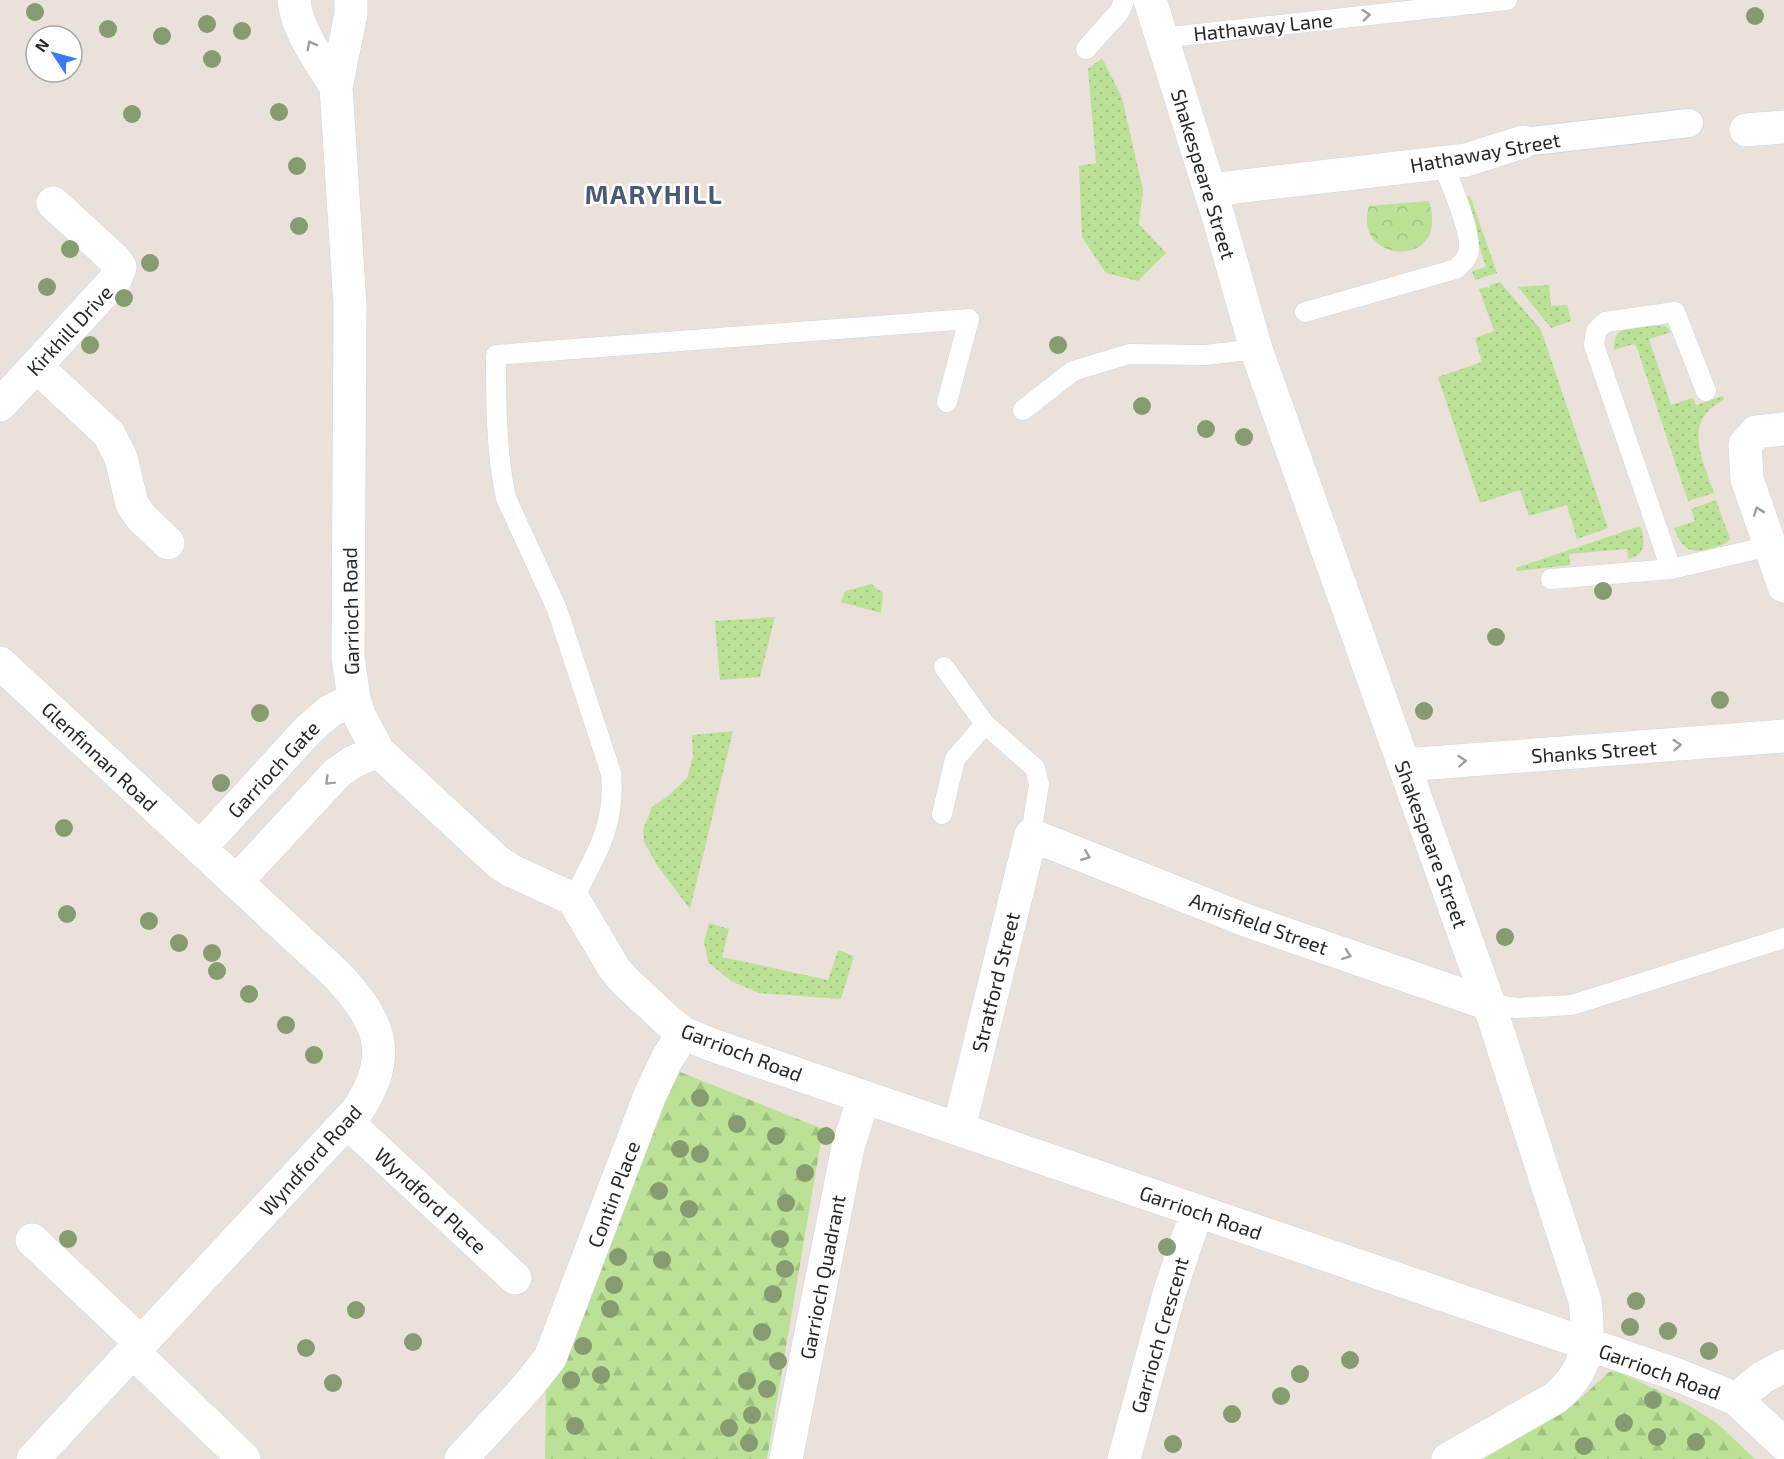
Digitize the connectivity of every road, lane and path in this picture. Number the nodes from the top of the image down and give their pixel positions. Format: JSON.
{"nodes":[{"id":1,"x":294,"y":0,"type":"edge"},
{"id":2,"x":351,"y":0,"type":"edge"},
{"id":3,"x":1124,"y":0,"type":"edge"},
{"id":4,"x":1150,"y":0,"type":"edge"},
{"id":5,"x":1507,"y":0,"type":"edge"},
{"id":6,"x":1161,"y":38,"type":"junction"},
{"id":7,"x":1086,"y":49,"type":"dead end"},
{"id":8,"x":336,"y":87,"type":"junction"},
{"id":9,"x":1689,"y":123,"type":"dead end"},
{"id":10,"x":1784,"y":127,"type":"edge"},
{"id":11,"x":1746,"y":130,"type":"dead end"},
{"id":12,"x":1523,"y":142,"type":"joint"},
{"id":13,"x":1442,"y":163,"type":"junction"},
{"id":14,"x":1210,"y":190,"type":"junction"},
{"id":15,"x":53,"y":203,"type":"dead end"},
{"id":16,"x":1305,"y":312,"type":"dead end"},
{"id":17,"x":1256,"y":350,"type":"junction"},
{"id":18,"x":36,"y":366,"type":"junction"},
{"id":19,"x":1706,"y":391,"type":"dead end"},
{"id":20,"x":947,"y":402,"type":"dead end"},
{"id":21,"x":0,"y":405,"type":"edge"},
{"id":22,"x":1023,"y":410,"type":"dead end"},
{"id":23,"x":1784,"y":429,"type":"edge"},
{"id":24,"x":168,"y":543,"type":"dead end"},
{"id":25,"x":1770,"y":546,"type":"junction"},
{"id":26,"x":1671,"y":569,"type":"junction"},
{"id":27,"x":1551,"y":579,"type":"dead end"},
{"id":28,"x":1784,"y":586,"type":"edge"},
{"id":29,"x":0,"y":663,"type":"edge"},
{"id":30,"x":944,"y":667,"type":"dead end"},
{"id":31,"x":354,"y":699,"type":"junction"},
{"id":32,"x":985,"y":724,"type":"junction"},
{"id":33,"x":1784,"y":736,"type":"edge"},
{"id":34,"x":378,"y":751,"type":"junction"},
{"id":35,"x":1404,"y":765,"type":"junction"},
{"id":36,"x":942,"y":814,"type":"dead end"},
{"id":37,"x":1031,"y":835,"type":"junction"},
{"id":38,"x":200,"y":848,"type":"junction"},
{"id":39,"x":236,"y":882,"type":"junction"},
{"id":40,"x":573,"y":899,"type":"junction"},
{"id":41,"x":1784,"y":938,"type":"edge"},
{"id":42,"x":1489,"y":1004,"type":"junction"},
{"id":43,"x":683,"y":1033,"type":"junction"},
{"id":44,"x":864,"y":1097,"type":"junction"},
{"id":45,"x":347,"y":1122,"type":"junction"},
{"id":46,"x":959,"y":1128,"type":"junction"},
{"id":47,"x":1197,"y":1211,"type":"junction"},
{"id":48,"x":32,"y":1240,"type":"dead end"},
{"id":49,"x":515,"y":1278,"type":"dead end"},
{"id":50,"x":1587,"y":1344,"type":"junction"},
{"id":51,"x":136,"y":1347,"type":"junction"},
{"id":52,"x":1784,"y":1366,"type":"edge"},
{"id":53,"x":1736,"y":1399,"type":"junction"},
{"id":54,"x":1784,"y":1444,"type":"edge"},
{"id":55,"x":33,"y":1459,"type":"edge"},
{"id":56,"x":244,"y":1459,"type":"edge"},
{"id":57,"x":461,"y":1459,"type":"edge"},
{"id":58,"x":786,"y":1459,"type":"edge"},
{"id":59,"x":1124,"y":1459,"type":"edge"},
{"id":60,"x":1448,"y":1459,"type":"edge"}],
"edges":[{"from":8,"to":1,"type":"street","name":"Garrioch Road","one_way":true},
{"from":2,"to":8,"type":"street","name":"Garrioch Road"},
{"from":3,"to":7,"type":"lane"},
{"from":4,"to":6,"type":"street","name":"Shakespeare Street"},
{"from":6,"to":5,"type":"lane","name":"Hathaway Lane","one_way":true},
{"from":6,"to":14,"type":"street","name":"Shakespeare Street"},
{"from":8,"to":31,"type":"street","name":"Garrioch Road"},
{"from":9,"to":12,"type":"street","name":"Hathaway Street"},
{"from":10,"to":11,"type":"street"},
{"from":12,"to":13,"type":"street","name":"Hathaway Street"},
{"from":13,"to":14,"type":"street","name":"Hathaway Street"},
{"from":13,"to":16,"type":"lane"},
{"from":14,"to":17,"type":"street","name":"Shakespeare Street"},
{"from":15,"to":18,"type":"street","name":"Kirkhill Drive"},
{"from":17,"to":22,"type":"lane"},
{"from":17,"to":35,"type":"street","name":"Shakespeare Street"},
{"from":18,"to":21,"type":"street","name":"Kirkhill Drive"},
{"from":18,"to":24,"type":"street"},
{"from":19,"to":26,"type":"lane"},
{"from":20,"to":40,"type":"lane"},
{"from":25,"to":23,"type":"street","one_way":true},
{"from":25,"to":26,"type":"lane"},
{"from":25,"to":28,"type":"street"},
{"from":26,"to":27,"type":"lane"},
{"from":29,"to":38,"type":"street","name":"Glenfinnan Road"},
{"from":30,"to":32,"type":"lane"},
{"from":31,"to":34,"type":"street","name":"Garrioch Road"},
{"from":31,"to":38,"type":"street","name":"Garrioch Gate"},
{"from":32,"to":36,"type":"lane"},
{"from":32,"to":37,"type":"lane"},
{"from":35,"to":33,"type":"street","name":"Shanks Street","one_way":true},
{"from":34,"to":39,"type":"street","one_way":true},
{"from":34,"to":40,"type":"street","name":"Garrioch Road"},
{"from":35,"to":42,"type":"street","name":"Shakespeare Street"},
{"from":37,"to":42,"type":"street","name":"Amisfield Street","one_way":true},
{"from":37,"to":46,"type":"street","name":"Stratford Street"},
{"from":38,"to":39,"type":"street","name":"Wyndford Road"},
{"from":39,"to":45,"type":"street","name":"Wyndford Road"},
{"from":40,"to":43,"type":"street","name":"Garrioch Road"},
{"from":41,"to":42,"type":"lane"},
{"from":42,"to":50,"type":"street","name":"Shakespeare Street"},
{"from":43,"to":44,"type":"street","name":"Garrioch Road"},
{"from":43,"to":57,"type":"street","name":"Contin Place"},
{"from":44,"to":46,"type":"street","name":"Garrioch Road"},
{"from":44,"to":58,"type":"street","name":"Garrioch Quadrant"},
{"from":45,"to":49,"type":"street","name":"Wyndford Place"},
{"from":45,"to":51,"type":"street","name":"Wyndford Road"},
{"from":46,"to":47,"type":"street","name":"Garrioch Road"},
{"from":47,"to":50,"type":"street","name":"Garrioch Road"},
{"from":47,"to":59,"type":"street","name":"Garrioch Crescent"},
{"from":48,"to":51,"type":"street"},
{"from":50,"to":53,"type":"street","name":"Garrioch Road"},
{"from":50,"to":60,"type":"street","name":"Shakespeare Street"},
{"from":51,"to":55,"type":"street","name":"Wyndford Road"},
{"from":51,"to":56,"type":"street"},
{"from":52,"to":53,"type":"street"},
{"from":53,"to":54,"type":"street","name":"Garrioch Road"}]}
